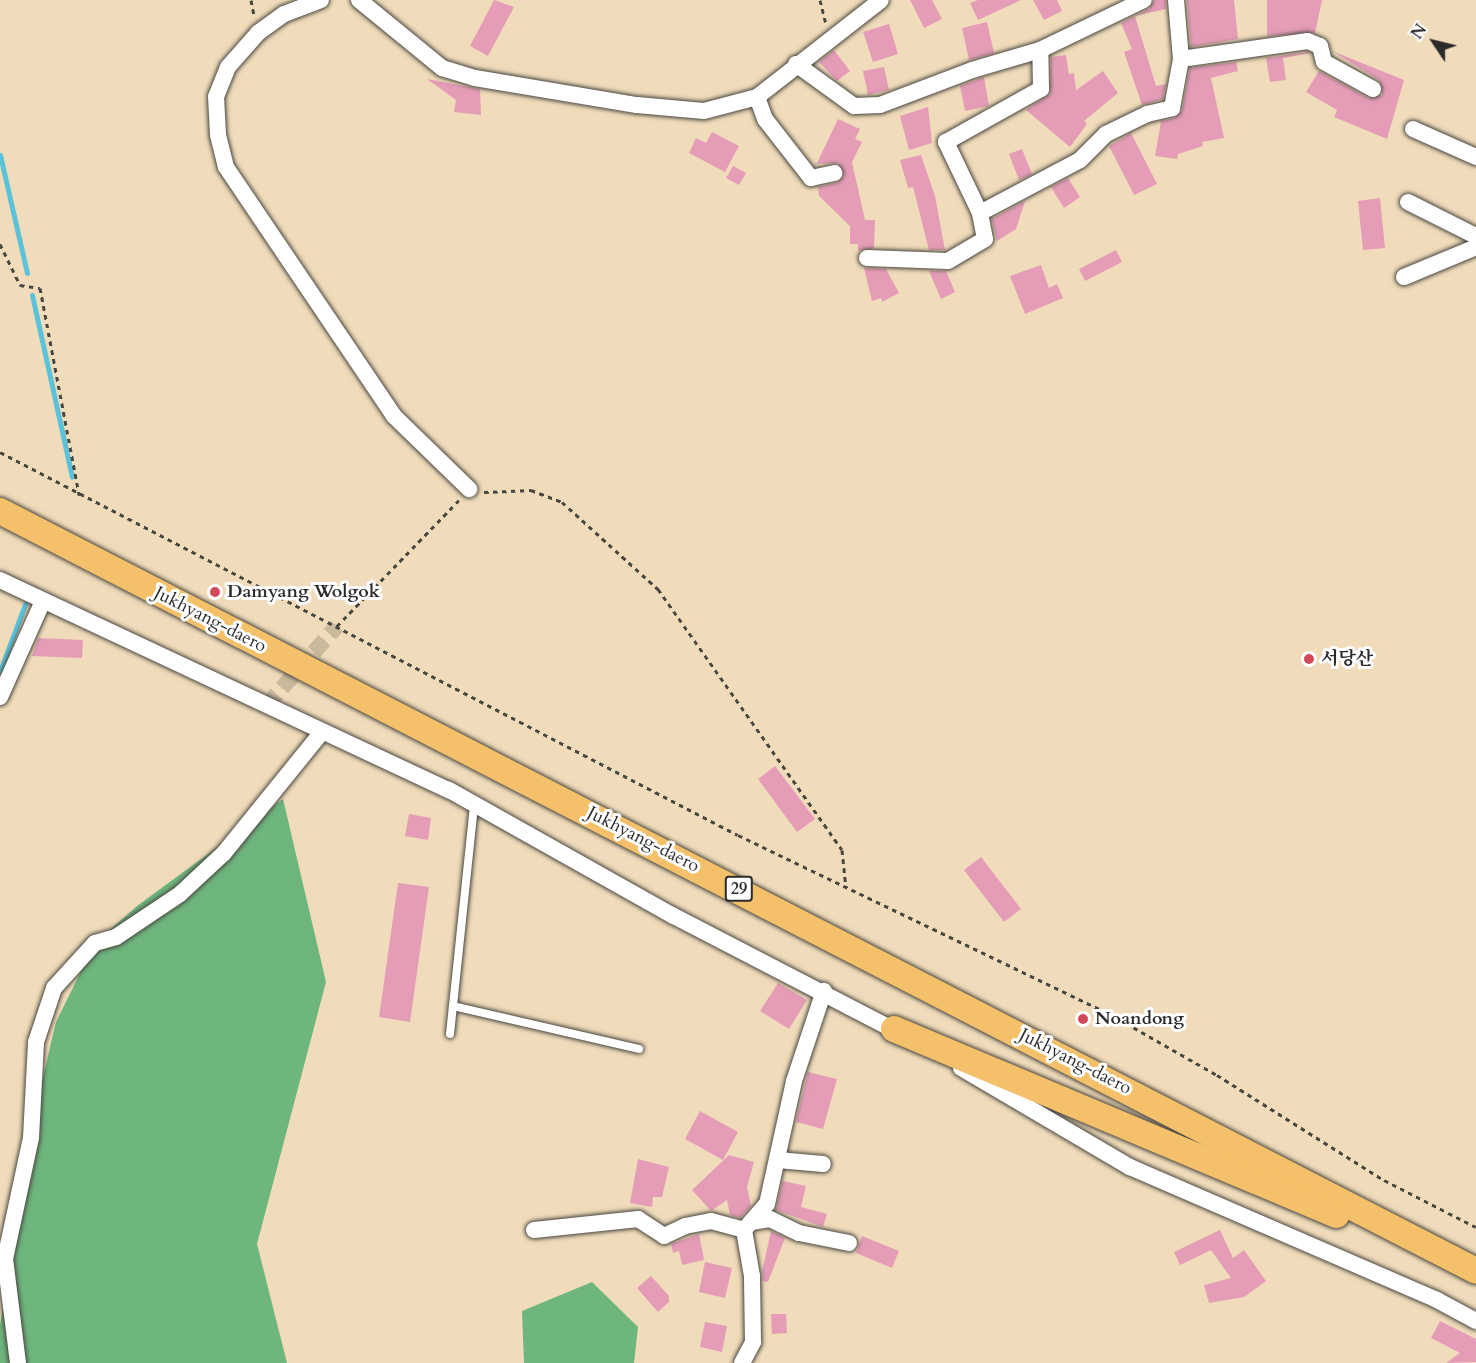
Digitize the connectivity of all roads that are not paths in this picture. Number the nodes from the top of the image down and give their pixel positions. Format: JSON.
{"nodes":[{"id":1,"x":321,"y":0,"type":"edge"},
{"id":2,"x":359,"y":0,"type":"edge"},
{"id":3,"x":881,"y":0,"type":"edge"},
{"id":4,"x":1144,"y":0,"type":"edge"},
{"id":5,"x":1176,"y":0,"type":"edge"},
{"id":6,"x":1040,"y":50,"type":"junction"},
{"id":7,"x":1181,"y":59,"type":"junction"},
{"id":8,"x":796,"y":64,"type":"junction"},
{"id":9,"x":1373,"y":89,"type":"dead end"},
{"id":10,"x":757,"y":97,"type":"junction"},
{"id":11,"x":1413,"y":129,"type":"dead end"},
{"id":12,"x":1476,"y":157,"type":"edge"},
{"id":13,"x":834,"y":173,"type":"dead end"},
{"id":14,"x":1408,"y":202,"type":"dead end"},
{"id":15,"x":980,"y":213,"type":"junction"},
{"id":16,"x":1476,"y":236,"type":"edge"},
{"id":17,"x":1476,"y":247,"type":"edge"},
{"id":18,"x":867,"y":258,"type":"dead end"},
{"id":19,"x":1404,"y":277,"type":"dead end"},
{"id":20,"x":469,"y":489,"type":"road end"},
{"id":21,"x":0,"y":511,"type":"edge"},
{"id":22,"x":0,"y":580,"type":"edge"},
{"id":23,"x":43,"y":601,"type":"junction"},
{"id":24,"x":0,"y":697,"type":"edge"},
{"id":25,"x":322,"y":732,"type":"junction"},
{"id":26,"x":474,"y":804,"type":"junction"},
{"id":27,"x":824,"y":990,"type":"junction"},
{"id":28,"x":453,"y":1006,"type":"junction"},
{"id":29,"x":894,"y":1029,"type":"junction"},
{"id":30,"x":450,"y":1034,"type":"dead end"},
{"id":31,"x":639,"y":1049,"type":"dead end"},
{"id":32,"x":778,"y":1160,"type":"junction"},
{"id":33,"x":823,"y":1164,"type":"dead end"},
{"id":34,"x":747,"y":1226,"type":"junction"},
{"id":35,"x":534,"y":1230,"type":"dead end"},
{"id":36,"x":849,"y":1243,"type":"dead end"},
{"id":37,"x":1476,"y":1271,"type":"edge"},
{"id":38,"x":1476,"y":1321,"type":"edge"},
{"id":39,"x":18,"y":1363,"type":"edge"},
{"id":40,"x":742,"y":1363,"type":"edge"}],
"edges":[{"from":1,"to":20,"type":"street"},
{"from":2,"to":10,"type":"street"},
{"from":3,"to":8,"type":"street"},
{"from":4,"to":6,"type":"street"},
{"from":5,"to":7,"type":"street"},
{"from":6,"to":8,"type":"street"},
{"from":6,"to":15,"type":"street"},
{"from":7,"to":9,"type":"street"},
{"from":7,"to":15,"type":"street"},
{"from":8,"to":10,"type":"street"},
{"from":10,"to":13,"type":"street"},
{"from":11,"to":12,"type":"street"},
{"from":14,"to":16,"type":"street"},
{"from":15,"to":18,"type":"street"},
{"from":17,"to":19,"type":"street"},
{"from":21,"to":37,"type":"main road","name":"Jukhyang-daero","number":"29"},
{"from":22,"to":23,"type":"street"},
{"from":23,"to":24,"type":"street"},
{"from":23,"to":25,"type":"street"},
{"from":25,"to":26,"type":"street"},
{"from":25,"to":39,"type":"street"},
{"from":26,"to":27,"type":"street"},
{"from":26,"to":28,"type":"lane"},
{"from":27,"to":29,"type":"street"},
{"from":27,"to":32,"type":"street"},
{"from":28,"to":30,"type":"lane"},
{"from":28,"to":31,"type":"lane"},
{"from":29,"to":37,"type":"main road"},
{"from":29,"to":38,"type":"street"},
{"from":32,"to":33,"type":"street"},
{"from":32,"to":34,"type":"street"},
{"from":34,"to":35,"type":"street"},
{"from":34,"to":36,"type":"street"},
{"from":34,"to":40,"type":"street"}]}
